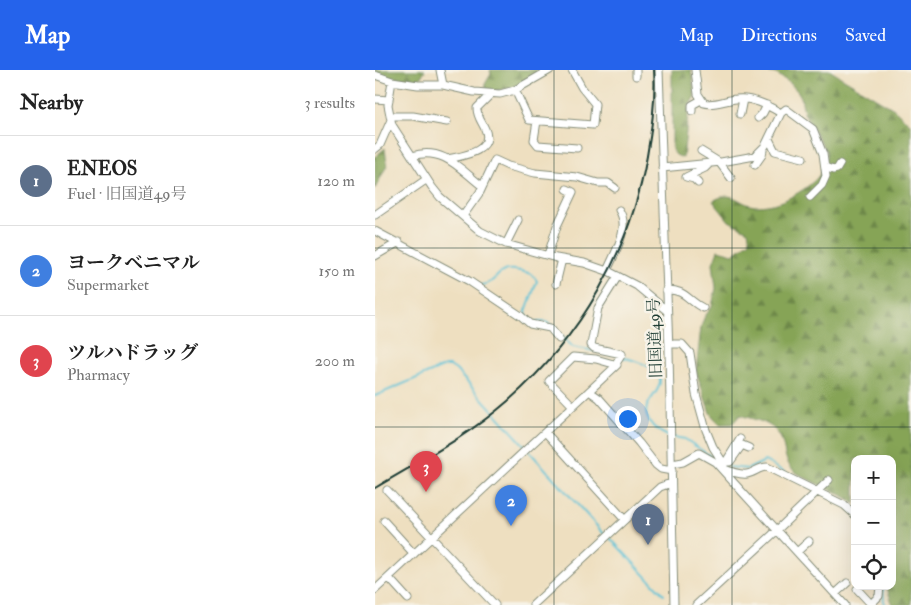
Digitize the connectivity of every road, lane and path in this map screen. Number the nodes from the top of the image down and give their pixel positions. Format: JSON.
{"nodes":[{"id":1,"x":440,"y":70,"type":"edge"},
{"id":2,"x":550,"y":70,"type":"edge"},
{"id":3,"x":572,"y":70,"type":"edge"},
{"id":4,"x":659,"y":70,"type":"edge"},
{"id":5,"x":695,"y":70,"type":"edge"},
{"id":6,"x":375,"y":75,"type":"edge"},
{"id":7,"x":392,"y":81,"type":"junction"},
{"id":8,"x":443,"y":85,"type":"junction"},
{"id":9,"x":515,"y":90,"type":"junction"},
{"id":10,"x":491,"y":94,"type":"junction"},
{"id":11,"x":375,"y":99,"type":"edge"},
{"id":12,"x":743,"y":99,"type":"junction"},
{"id":13,"x":389,"y":100,"type":"junction"},
{"id":14,"x":701,"y":100,"type":"junction"},
{"id":15,"x":767,"y":105,"type":"junction"},
{"id":16,"x":692,"y":111,"type":"dead end"},
{"id":17,"x":781,"y":112,"type":"junction"},
{"id":18,"x":740,"y":114,"type":"dead end"},
{"id":19,"x":390,"y":118,"type":"junction"},
{"id":20,"x":758,"y":118,"type":"dead end"},
{"id":21,"x":537,"y":121,"type":"junction"},
{"id":22,"x":447,"y":122,"type":"dead end"},
{"id":23,"x":769,"y":139,"type":"junction"},
{"id":24,"x":577,"y":148,"type":"dead end"},
{"id":25,"x":763,"y":149,"type":"junction"},
{"id":26,"x":375,"y":150,"type":"edge"},
{"id":27,"x":701,"y":151,"type":"dead end"},
{"id":28,"x":412,"y":156,"type":"junction"},
{"id":29,"x":803,"y":158,"type":"dead end"},
{"id":30,"x":448,"y":159,"type":"junction"},
{"id":31,"x":719,"y":162,"type":"junction"},
{"id":32,"x":710,"y":163,"type":"junction"},
{"id":33,"x":840,"y":164,"type":"dead end"},
{"id":34,"x":755,"y":165,"type":"dead end"},
{"id":35,"x":825,"y":167,"type":"junction"},
{"id":36,"x":662,"y":168,"type":"junction"},
{"id":37,"x":731,"y":178,"type":"dead end"},
{"id":38,"x":427,"y":179,"type":"junction"},
{"id":39,"x":698,"y":183,"type":"dead end"},
{"id":40,"x":482,"y":186,"type":"junction"},
{"id":41,"x":615,"y":188,"type":"dead end"},
{"id":42,"x":567,"y":189,"type":"dead end"},
{"id":43,"x":810,"y":197,"type":"dead end"},
{"id":44,"x":619,"y":210,"type":"dead end"},
{"id":45,"x":375,"y":215,"type":"edge"},
{"id":46,"x":463,"y":216,"type":"junction"},
{"id":47,"x":518,"y":220,"type":"dead end"},
{"id":48,"x":375,"y":231,"type":"edge"},
{"id":49,"x":399,"y":242,"type":"junction"},
{"id":50,"x":506,"y":244,"type":"junction"},
{"id":51,"x":548,"y":255,"type":"junction"},
{"id":52,"x":375,"y":256,"type":"edge"},
{"id":53,"x":562,"y":259,"type":"junction"},
{"id":54,"x":607,"y":271,"type":"junction"},
{"id":55,"x":618,"y":276,"type":"junction"},
{"id":56,"x":556,"y":284,"type":"dead end"},
{"id":57,"x":666,"y":290,"type":"junction"},
{"id":58,"x":703,"y":308,"type":"dead end"},
{"id":59,"x":666,"y":310,"type":"junction"},
{"id":60,"x":559,"y":339,"type":"dead end"},
{"id":61,"x":669,"y":344,"type":"junction"},
{"id":62,"x":619,"y":359,"type":"junction"},
{"id":63,"x":589,"y":391,"type":"junction"},
{"id":64,"x":573,"y":406,"type":"junction"},
{"id":65,"x":545,"y":432,"type":"junction"},
{"id":66,"x":740,"y":439,"type":"dead end"},
{"id":67,"x":749,"y":448,"type":"dead end"},
{"id":68,"x":723,"y":465,"type":"junction"},
{"id":69,"x":672,"y":468,"type":"junction"},
{"id":70,"x":671,"y":483,"type":"junction"},
{"id":71,"x":826,"y":483,"type":"dead end"},
{"id":72,"x":387,"y":490,"type":"dead end"},
{"id":73,"x":817,"y":491,"type":"junction"},
{"id":74,"x":851,"y":511,"type":"edge"},
{"id":75,"x":625,"y":519,"type":"junction"},
{"id":76,"x":384,"y":521,"type":"dead end"},
{"id":77,"x":777,"y":531,"type":"junction"},
{"id":78,"x":431,"y":538,"type":"junction"},
{"id":79,"x":809,"y":541,"type":"dead end"},
{"id":80,"x":797,"y":552,"type":"junction"},
{"id":81,"x":414,"y":554,"type":"junction"},
{"id":82,"x":389,"y":578,"type":"junction"},
{"id":83,"x":847,"y":583,"type":"dead end"},
{"id":84,"x":375,"y":590,"type":"edge"},
{"id":85,"x":858,"y":590,"type":"edge"},
{"id":86,"x":880,"y":590,"type":"edge"},
{"id":87,"x":835,"y":594,"type":"junction"},
{"id":88,"x":408,"y":599,"type":"dead end"},
{"id":89,"x":495,"y":605,"type":"edge"},
{"id":90,"x":533,"y":605,"type":"edge"},
{"id":91,"x":674,"y":605,"type":"edge"},
{"id":92,"x":696,"y":605,"type":"edge"},
{"id":93,"x":845,"y":605,"type":"edge"},
{"id":94,"x":871,"y":605,"type":"edge"}],
"edges":[{"from":1,"to":8,"type":"street"},
{"from":2,"to":9,"type":"street"},
{"from":3,"to":21,"type":"street"},
{"from":4,"to":36,"type":"street","name":"旧国道49号"},
{"from":5,"to":14,"type":"street"},
{"from":6,"to":7,"type":"street"},
{"from":7,"to":8,"type":"street"},
{"from":7,"to":13,"type":"street"},
{"from":8,"to":10,"type":"street"},
{"from":9,"to":10,"type":"street"},
{"from":9,"to":21,"type":"street"},
{"from":10,"to":30,"type":"street"},
{"from":11,"to":13,"type":"street"},
{"from":12,"to":14,"type":"street"},
{"from":12,"to":15,"type":"street"},
{"from":12,"to":18,"type":"street"},
{"from":13,"to":19,"type":"street"},
{"from":14,"to":16,"type":"street"},
{"from":15,"to":17,"type":"street"},
{"from":15,"to":20,"type":"street"},
{"from":17,"to":23,"type":"street"},
{"from":17,"to":35,"type":"street"},
{"from":19,"to":22,"type":"street"},
{"from":19,"to":26,"type":"street"},
{"from":19,"to":28,"type":"street"},
{"from":21,"to":24,"type":"street"},
{"from":23,"to":25,"type":"street"},
{"from":23,"to":29,"type":"street"},
{"from":25,"to":31,"type":"street"},
{"from":25,"to":34,"type":"street"},
{"from":27,"to":31,"type":"street"},
{"from":28,"to":30,"type":"street"},
{"from":28,"to":38,"type":"street"},
{"from":30,"to":40,"type":"street"},
{"from":31,"to":32,"type":"street"},
{"from":31,"to":37,"type":"street"},
{"from":32,"to":36,"type":"street"},
{"from":32,"to":39,"type":"street"},
{"from":33,"to":35,"type":"street"},
{"from":35,"to":43,"type":"street"},
{"from":36,"to":57,"type":"street","name":"旧国道49号"},
{"from":38,"to":45,"type":"street"},
{"from":38,"to":46,"type":"street"},
{"from":40,"to":41,"type":"street"},
{"from":40,"to":46,"type":"street"},
{"from":42,"to":51,"type":"street"},
{"from":44,"to":54,"type":"street"},
{"from":46,"to":50,"type":"street"},
{"from":47,"to":50,"type":"street"},
{"from":48,"to":49,"type":"street"},
{"from":49,"to":52,"type":"street"},
{"from":49,"to":60,"type":"street"},
{"from":50,"to":51,"type":"street"},
{"from":51,"to":53,"type":"street"},
{"from":53,"to":54,"type":"street"},
{"from":53,"to":56,"type":"street"},
{"from":54,"to":55,"type":"street"},
{"from":55,"to":59,"type":"street"},
{"from":55,"to":62,"type":"street"},
{"from":57,"to":58,"type":"street"},
{"from":57,"to":59,"type":"street","name":"旧国道49号"},
{"from":59,"to":61,"type":"street","name":"旧国道49号"},
{"from":61,"to":68,"type":"street"},
{"from":61,"to":69,"type":"street","name":"旧国道49号"},
{"from":62,"to":63,"type":"street"},
{"from":62,"to":64,"type":"street"},
{"from":63,"to":64,"type":"street"},
{"from":63,"to":69,"type":"street"},
{"from":64,"to":65,"type":"street"},
{"from":65,"to":75,"type":"street"},
{"from":65,"to":78,"type":"street"},
{"from":66,"to":68,"type":"street"},
{"from":67,"to":68,"type":"street"},
{"from":68,"to":69,"type":"street"},
{"from":68,"to":73,"type":"street"},
{"from":68,"to":77,"type":"street"},
{"from":69,"to":70,"type":"street","name":"旧国道49号"},
{"from":70,"to":75,"type":"street"},
{"from":70,"to":91,"type":"street","name":"旧国道49号"},
{"from":71,"to":73,"type":"street"},
{"from":72,"to":78,"type":"street"},
{"from":73,"to":74,"type":"street"},
{"from":73,"to":77,"type":"street"},
{"from":75,"to":90,"type":"street"},
{"from":76,"to":81,"type":"street"},
{"from":77,"to":80,"type":"street"},
{"from":77,"to":92,"type":"street"},
{"from":78,"to":81,"type":"street"},
{"from":78,"to":89,"type":"street"},
{"from":79,"to":80,"type":"street"},
{"from":80,"to":87,"type":"street"},
{"from":81,"to":82,"type":"street"},
{"from":82,"to":84,"type":"street"},
{"from":82,"to":88,"type":"street"},
{"from":83,"to":87,"type":"street"},
{"from":85,"to":94,"type":"street"},
{"from":86,"to":94,"type":"street"},
{"from":87,"to":93,"type":"street"}]}
